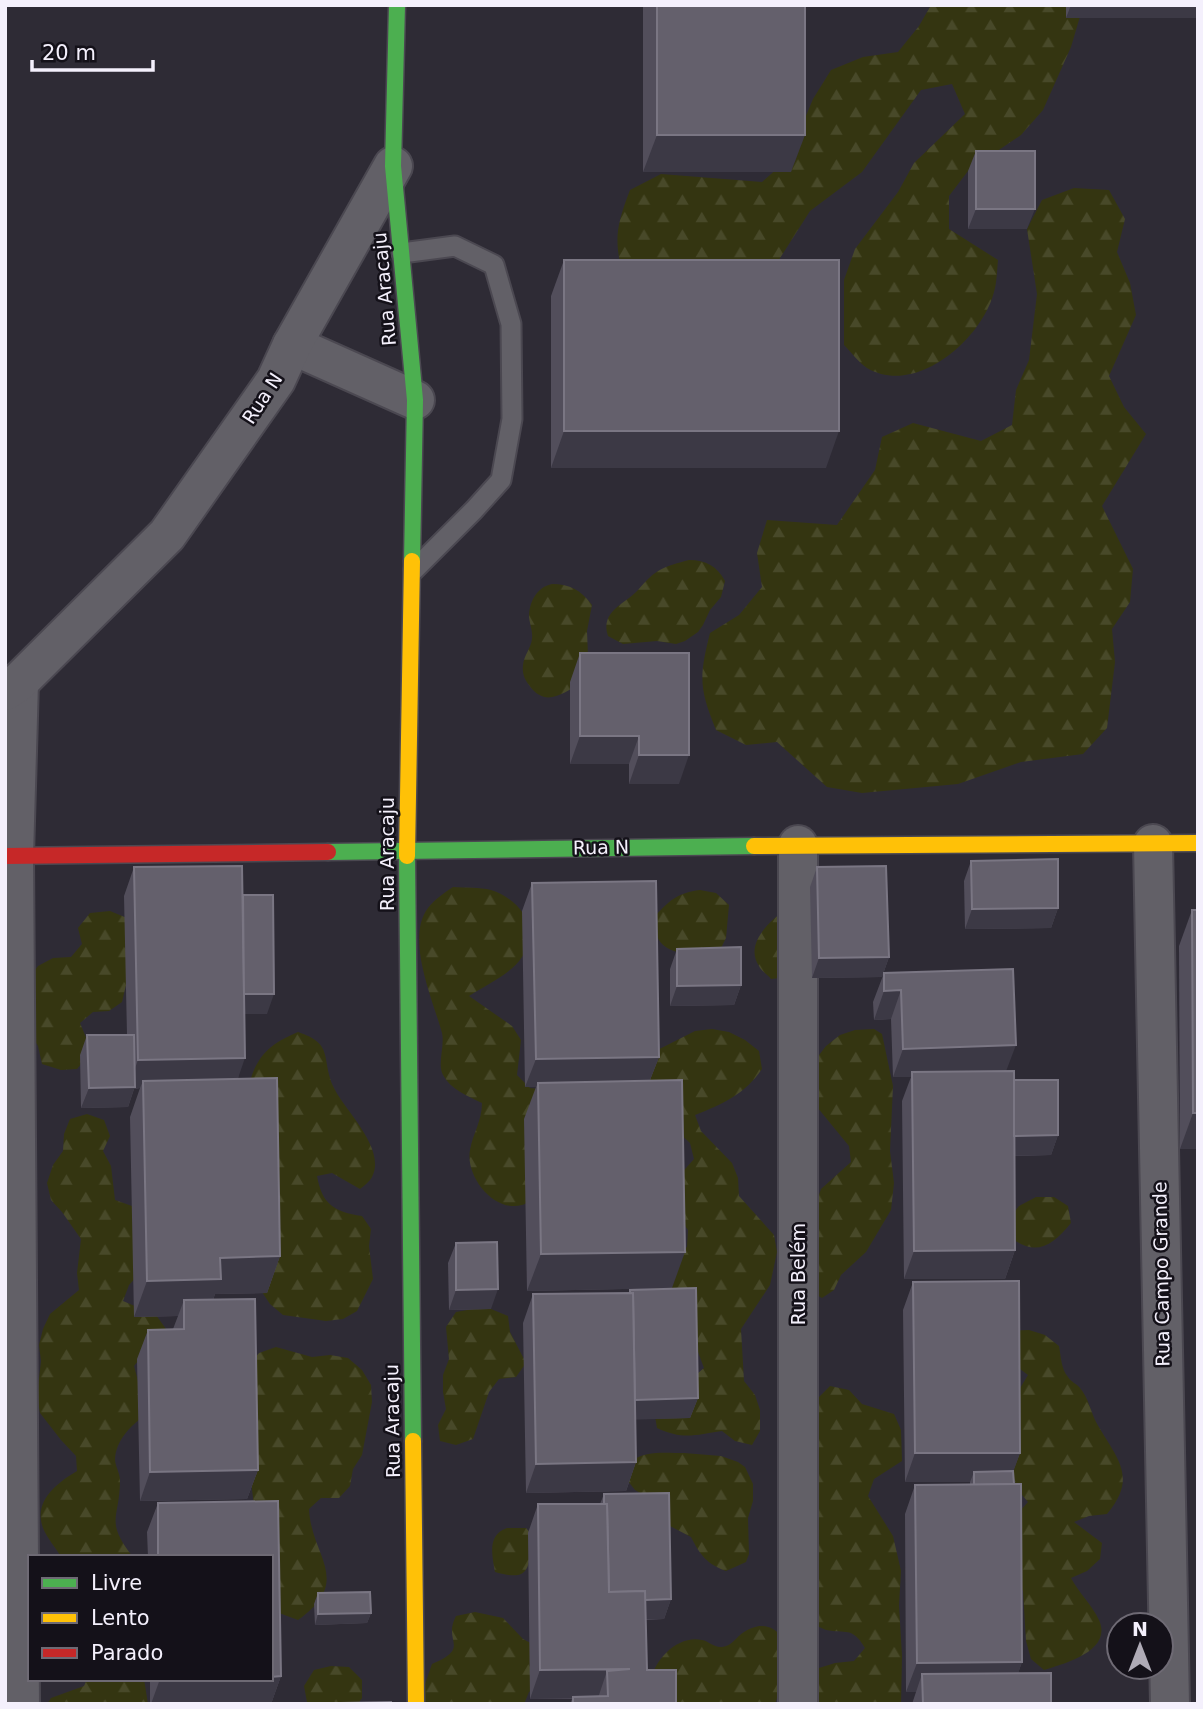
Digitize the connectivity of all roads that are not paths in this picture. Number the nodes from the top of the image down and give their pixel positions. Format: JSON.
{"nodes":[{"id":1,"x":397,"y":5,"type":"edge"},
{"id":2,"x":393,"y":166,"type":"junction"},
{"id":3,"x":402,"y":253,"type":"junction"},
{"id":4,"x":292,"y":345,"type":"junction"},
{"id":5,"x":415,"y":400,"type":"junction"},
{"id":6,"x":414,"y":571,"type":"junction"},
{"id":7,"x":12,"y":686,"type":"edge"},
{"id":8,"x":1198,"y":843,"type":"edge"},
{"id":9,"x":1153,"y":844,"type":"junction"},
{"id":10,"x":798,"y":845,"type":"junction"},
{"id":11,"x":407,"y":850,"type":"junction"},
{"id":12,"x":10,"y":856,"type":"edge"},
{"id":13,"x":20,"y":1704,"type":"edge"},
{"id":14,"x":416,"y":1704,"type":"edge"},
{"id":15,"x":798,"y":1704,"type":"edge"},
{"id":16,"x":1170,"y":1704,"type":"edge"}],
"edges":[{"from":1,"to":2,"type":"street","name":"Rua Aracaju"},
{"from":2,"to":3,"type":"street","name":"Rua Aracaju"},
{"from":2,"to":4,"type":"street","name":"Rua N"},
{"from":3,"to":5,"type":"street","name":"Rua Aracaju"},
{"from":3,"to":6,"type":"lane"},
{"from":4,"to":5,"type":"street"},
{"from":4,"to":7,"type":"street","name":"Rua N"},
{"from":5,"to":6,"type":"street","name":"Rua Aracaju"},
{"from":6,"to":11,"type":"street","name":"Rua Aracaju"},
{"from":7,"to":12,"type":"street"},
{"from":8,"to":9,"type":"street","name":"Rua N"},
{"from":9,"to":10,"type":"street","name":"Rua N"},
{"from":9,"to":16,"type":"street","name":"Rua Campo Grande"},
{"from":10,"to":11,"type":"street","name":"Rua N"},
{"from":10,"to":15,"type":"street","name":"Rua Belém"},
{"from":11,"to":12,"type":"street","name":"Rua N"},
{"from":11,"to":14,"type":"street","name":"Rua Aracaju"},
{"from":12,"to":13,"type":"street"}]}
